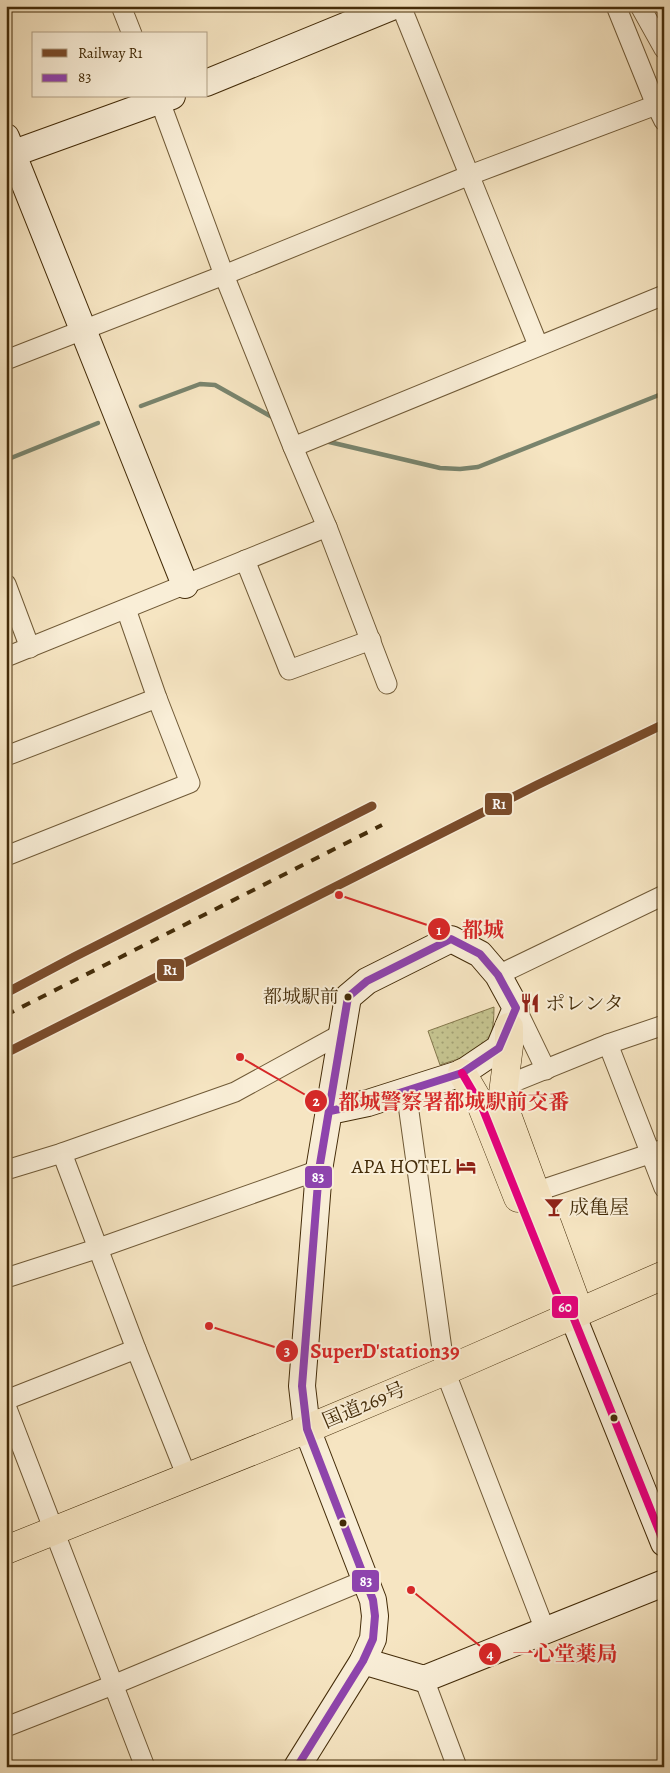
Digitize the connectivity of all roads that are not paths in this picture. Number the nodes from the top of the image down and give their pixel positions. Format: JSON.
{"nodes":[{"id":1,"x":121,"y":6,"type":"edge"},
{"id":2,"x":394,"y":6,"type":"edge"},
{"id":3,"x":400,"y":6,"type":"edge"},
{"id":4,"x":616,"y":6,"type":"edge"},
{"id":5,"x":640,"y":6,"type":"edge"},
{"id":6,"x":131,"y":32,"type":"edge"},
{"id":7,"x":664,"y":48,"type":"edge"},
{"id":8,"x":208,"y":81,"type":"edge"},
{"id":9,"x":163,"y":98,"type":"edge"},
{"id":10,"x":661,"y":109,"type":"edge"},
{"id":11,"x":8,"y":149,"type":"edge"},
{"id":12,"x":470,"y":175,"type":"junction"},
{"id":13,"x":224,"y":275,"type":"junction"},
{"id":14,"x":664,"y":295,"type":"edge"},
{"id":15,"x":84,"y":330,"type":"junction"},
{"id":16,"x":538,"y":345,"type":"junction"},
{"id":17,"x":6,"y":360,"type":"edge"},
{"id":18,"x":292,"y":447,"type":"junction"},
{"id":19,"x":327,"y":527,"type":"junction"},
{"id":20,"x":245,"y":560,"type":"junction"},
{"id":21,"x":6,"y":584,"type":"edge"},
{"id":22,"x":185,"y":585,"type":"junction"},
{"id":23,"x":126,"y":609,"type":"junction"},
{"id":24,"x":371,"y":640,"type":"junction"},
{"id":25,"x":30,"y":648,"type":"junction"},
{"id":26,"x":6,"y":657,"type":"edge"},
{"id":27,"x":388,"y":684,"type":"dead end"},
{"id":28,"x":157,"y":698,"type":"junction"},
{"id":29,"x":6,"y":756,"type":"edge"},
{"id":30,"x":6,"y":856,"type":"edge"},
{"id":31,"x":664,"y":896,"type":"edge"},
{"id":32,"x":498,"y":974,"type":"junction"},
{"id":33,"x":513,"y":1017,"type":"junction"},
{"id":34,"x":664,"y":1025,"type":"edge"},
{"id":35,"x":340,"y":1034,"type":"junction"},
{"id":36,"x":608,"y":1044,"type":"junction"},
{"id":37,"x":546,"y":1070,"type":"junction"},
{"id":38,"x":462,"y":1073,"type":"junction"},
{"id":39,"x":504,"y":1086,"type":"junction"},
{"id":40,"x":406,"y":1090,"type":"junction"},
{"id":41,"x":337,"y":1110,"type":"junction"},
{"id":42,"x":657,"y":1151,"type":"edge"},
{"id":43,"x":62,"y":1153,"type":"junction"},
{"id":44,"x":6,"y":1170,"type":"edge"},
{"id":45,"x":319,"y":1170,"type":"junction"},
{"id":46,"x":664,"y":1188,"type":"edge"},
{"id":47,"x":535,"y":1192,"type":"junction"},
{"id":48,"x":99,"y":1248,"type":"junction"},
{"id":49,"x":664,"y":1275,"type":"edge"},
{"id":50,"x":6,"y":1278,"type":"edge"},
{"id":51,"x":572,"y":1314,"type":"junction"},
{"id":52,"x":136,"y":1349,"type":"junction"},
{"id":53,"x":444,"y":1371,"type":"junction"},
{"id":54,"x":6,"y":1400,"type":"edge"},
{"id":55,"x":6,"y":1406,"type":"edge"},
{"id":56,"x":307,"y":1429,"type":"junction"},
{"id":57,"x":187,"y":1477,"type":"junction"},
{"id":58,"x":54,"y":1530,"type":"junction"},
{"id":59,"x":664,"y":1543,"type":"edge"},
{"id":60,"x":6,"y":1550,"type":"edge"},
{"id":61,"x":366,"y":1580,"type":"junction"},
{"id":62,"x":664,"y":1583,"type":"edge"},
{"id":63,"x":545,"y":1630,"type":"junction"},
{"id":64,"x":363,"y":1661,"type":"junction"},
{"id":65,"x":424,"y":1679,"type":"junction"},
{"id":66,"x":113,"y":1685,"type":"junction"},
{"id":67,"x":6,"y":1727,"type":"edge"},
{"id":68,"x":145,"y":1767,"type":"edge"},
{"id":69,"x":297,"y":1767,"type":"edge"},
{"id":70,"x":457,"y":1767,"type":"edge"}],
"edges":[{"from":1,"to":6,"type":"street"},
{"from":2,"to":8,"type":"street"},
{"from":3,"to":12,"type":"street"},
{"from":4,"to":10,"type":"street"},
{"from":5,"to":7,"type":"street"},
{"from":9,"to":11,"type":"street"},
{"from":9,"to":13,"type":"street"},
{"from":10,"to":12,"type":"street"},
{"from":11,"to":15,"type":"street"},
{"from":12,"to":13,"type":"street"},
{"from":12,"to":16,"type":"street"},
{"from":13,"to":15,"type":"street"},
{"from":13,"to":18,"type":"street"},
{"from":14,"to":16,"type":"street"},
{"from":15,"to":17,"type":"street"},
{"from":15,"to":22,"type":"street"},
{"from":16,"to":18,"type":"street"},
{"from":18,"to":19,"type":"street"},
{"from":19,"to":20,"type":"street"},
{"from":19,"to":24,"type":"street"},
{"from":20,"to":22,"type":"street"},
{"from":20,"to":24,"type":"street"},
{"from":21,"to":25,"type":"street"},
{"from":22,"to":23,"type":"street"},
{"from":23,"to":25,"type":"street"},
{"from":23,"to":28,"type":"street"},
{"from":24,"to":27,"type":"street"},
{"from":25,"to":26,"type":"street"},
{"from":28,"to":29,"type":"street"},
{"from":28,"to":30,"type":"street"},
{"from":31,"to":32,"type":"street"},
{"from":32,"to":33,"type":"street"},
{"from":32,"to":35,"type":"street"},
{"from":33,"to":37,"type":"street"},
{"from":33,"to":38,"type":"street"},
{"from":33,"to":39,"type":"main road"},
{"from":34,"to":36,"type":"street"},
{"from":35,"to":41,"type":"street"},
{"from":35,"to":43,"type":"street"},
{"from":36,"to":37,"type":"street"},
{"from":36,"to":42,"type":"street"},
{"from":37,"to":39,"type":"street"},
{"from":38,"to":40,"type":"street"},
{"from":38,"to":51,"type":"main road"},
{"from":39,"to":47,"type":"main road"},
{"from":40,"to":41,"type":"street"},
{"from":40,"to":53,"type":"street"},
{"from":41,"to":45,"type":"street"},
{"from":41,"to":56,"type":"street"},
{"from":42,"to":46,"type":"street"},
{"from":42,"to":47,"type":"street"},
{"from":43,"to":44,"type":"street"},
{"from":43,"to":48,"type":"street"},
{"from":45,"to":48,"type":"street"},
{"from":45,"to":56,"type":"street"},
{"from":47,"to":51,"type":"main road"},
{"from":48,"to":50,"type":"street"},
{"from":48,"to":52,"type":"street"},
{"from":49,"to":51,"type":"main road","name":"国道269号"},
{"from":51,"to":53,"type":"main road","name":"国道269号"},
{"from":51,"to":59,"type":"street"},
{"from":52,"to":54,"type":"street"},
{"from":52,"to":57,"type":"street"},
{"from":53,"to":56,"type":"main road","name":"国道269号"},
{"from":53,"to":63,"type":"street"},
{"from":55,"to":58,"type":"street"},
{"from":56,"to":57,"type":"main road","name":"国道269号"},
{"from":56,"to":61,"type":"street"},
{"from":57,"to":58,"type":"main road","name":"国道269号"},
{"from":58,"to":60,"type":"main road","name":"国道269号"},
{"from":58,"to":66,"type":"street"},
{"from":61,"to":64,"type":"street"},
{"from":61,"to":66,"type":"street"},
{"from":62,"to":63,"type":"street"},
{"from":63,"to":65,"type":"street"},
{"from":64,"to":65,"type":"street"},
{"from":64,"to":69,"type":"street"},
{"from":65,"to":70,"type":"street"},
{"from":66,"to":67,"type":"street"},
{"from":66,"to":68,"type":"street"}]}
